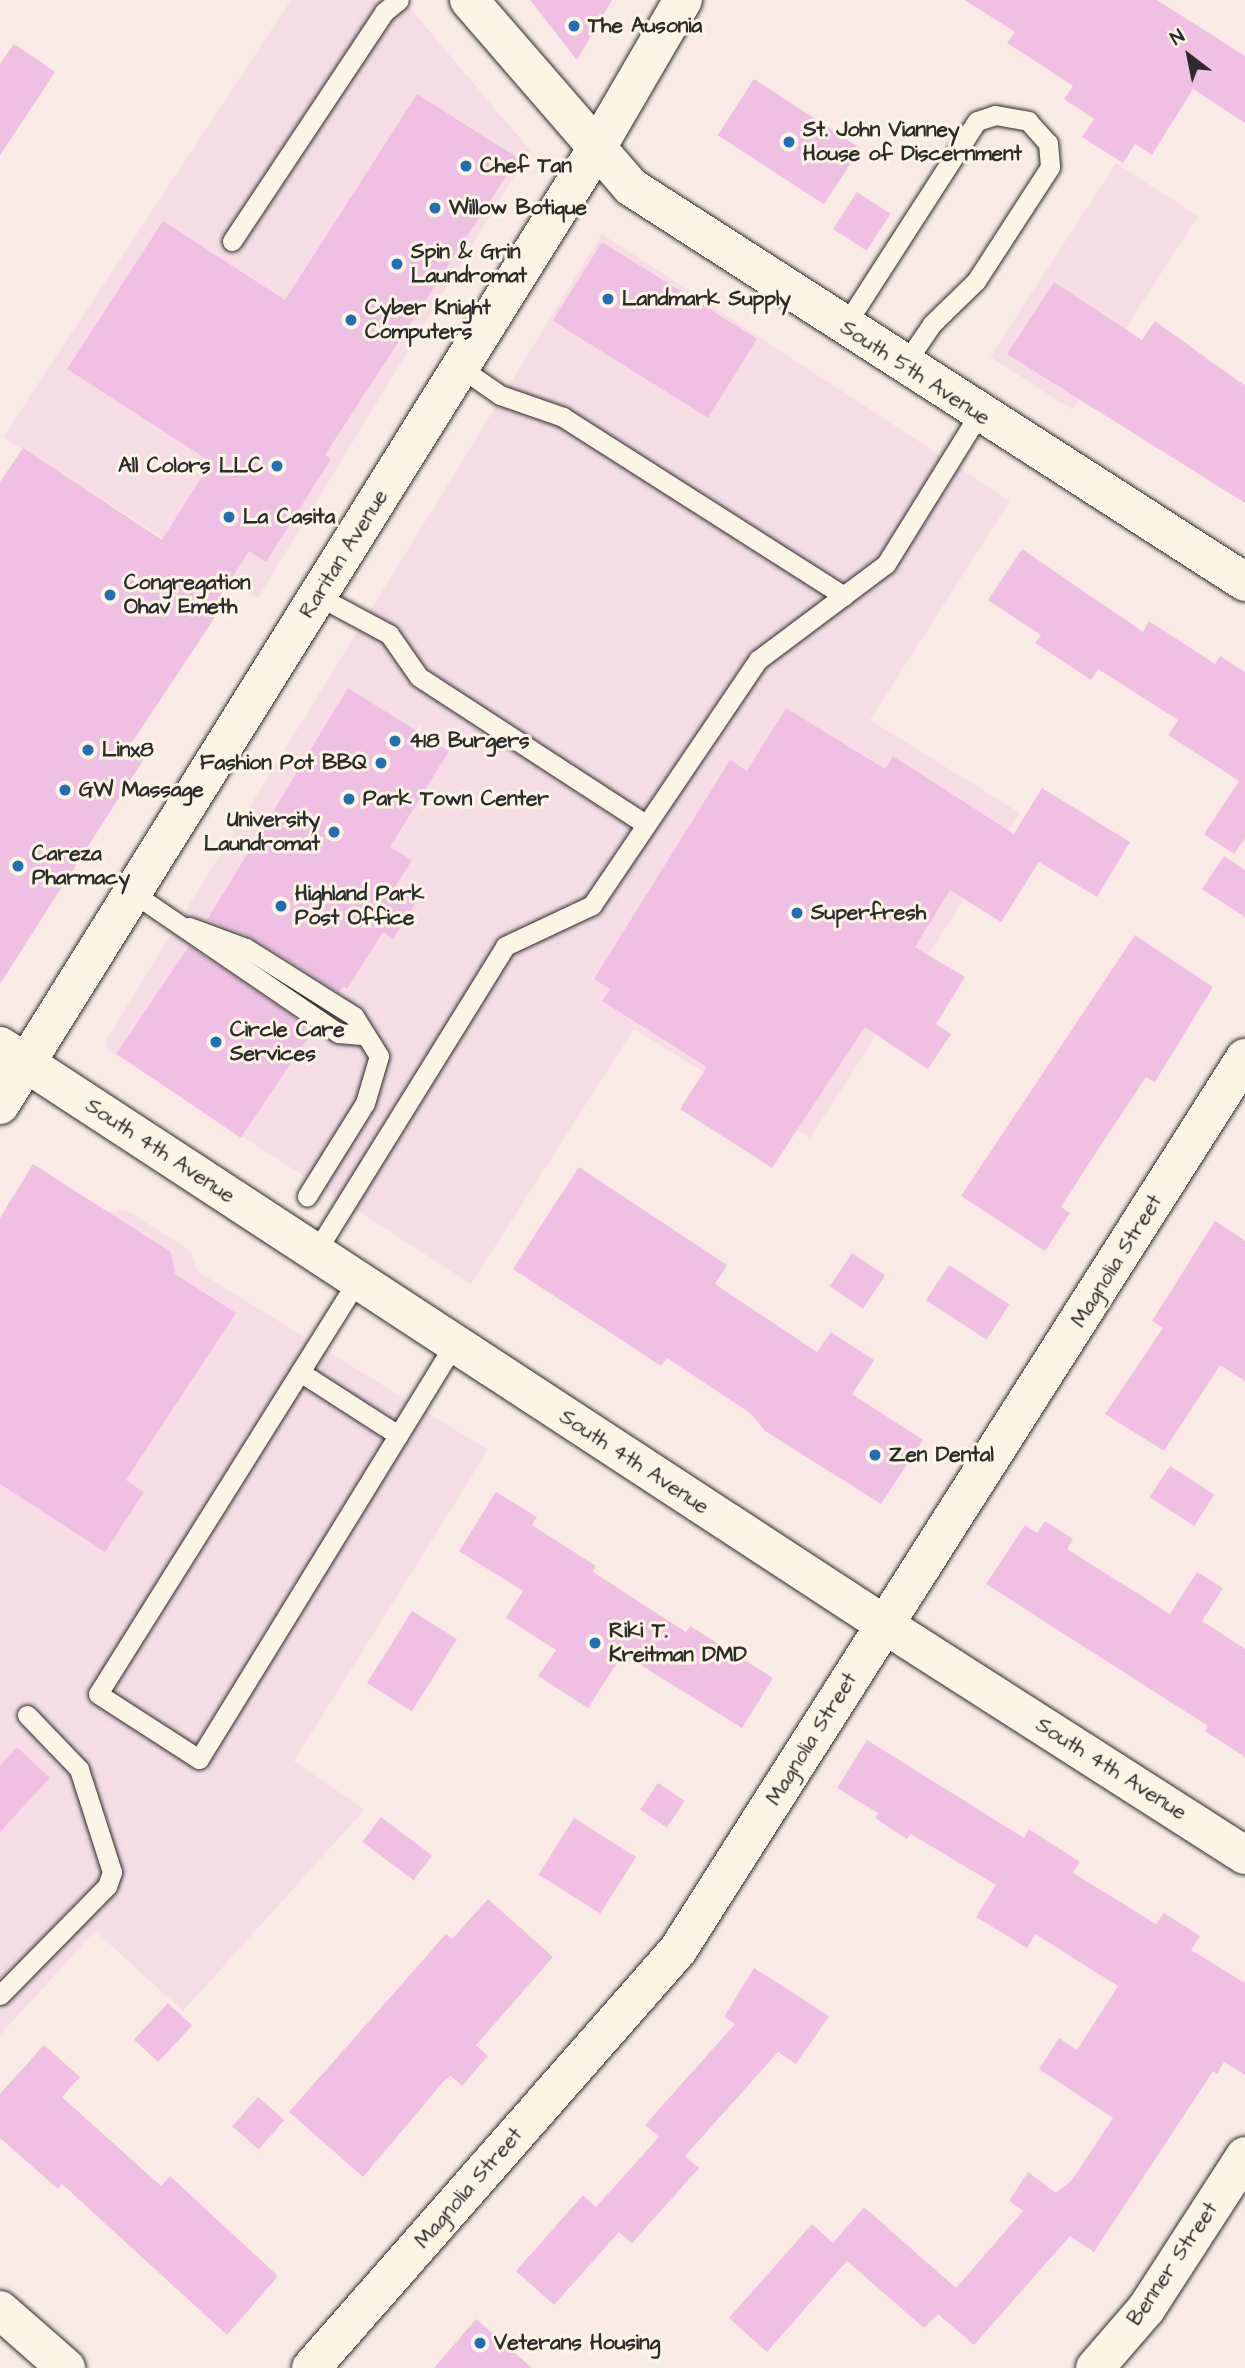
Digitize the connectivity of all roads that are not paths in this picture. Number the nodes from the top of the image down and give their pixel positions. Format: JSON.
{"nodes":[{"id":1,"x":399,"y":0,"type":"edge"},
{"id":2,"x":469,"y":0,"type":"edge"},
{"id":3,"x":683,"y":0,"type":"edge"},
{"id":4,"x":595,"y":151,"type":"junction"},
{"id":5,"x":232,"y":241,"type":"dead end"},
{"id":6,"x":844,"y":327,"type":"junction"},
{"id":7,"x":904,"y":365,"type":"junction"},
{"id":8,"x":461,"y":368,"type":"junction"},
{"id":9,"x":979,"y":414,"type":"junction"},
{"id":10,"x":1245,"y":582,"type":"edge"},
{"id":11,"x":318,"y":596,"type":"junction"},
{"id":12,"x":844,"y":596,"type":"junction"},
{"id":13,"x":645,"y":824,"type":"junction"},
{"id":14,"x":133,"y":893,"type":"junction"},
{"id":15,"x":13,"y":1054,"type":"edge"},
{"id":16,"x":1245,"y":1058,"type":"edge"},
{"id":17,"x":0,"y":1105,"type":"edge"},
{"id":18,"x":307,"y":1195,"type":"dead end"},
{"id":19,"x":315,"y":1253,"type":"junction"},
{"id":20,"x":357,"y":1281,"type":"junction"},
{"id":21,"x":454,"y":1345,"type":"junction"},
{"id":22,"x":300,"y":1372,"type":"junction"},
{"id":23,"x":398,"y":1435,"type":"junction"},
{"id":24,"x":884,"y":1625,"type":"junction"},
{"id":25,"x":27,"y":1715,"type":"dead end"},
{"id":26,"x":1245,"y":1855,"type":"edge"},
{"id":27,"x":0,"y":1995,"type":"edge"},
{"id":28,"x":1245,"y":2156,"type":"edge"},
{"id":29,"x":0,"y":2310,"type":"edge"},
{"id":30,"x":66,"y":2368,"type":"edge"},
{"id":31,"x":311,"y":2368,"type":"edge"},
{"id":32,"x":1095,"y":2368,"type":"edge"}],
"edges":[{"from":1,"to":5,"type":"lane"},
{"from":2,"to":4,"type":"street","name":"South 5th Avenue"},
{"from":3,"to":4,"type":"street","name":"Raritan Avenue"},
{"from":4,"to":6,"type":"street","name":"South 5th Avenue"},
{"from":4,"to":8,"type":"street","name":"Raritan Avenue"},
{"from":6,"to":7,"type":"street","name":"South 5th Avenue"},
{"from":6,"to":7,"type":"lane"},
{"from":7,"to":9,"type":"street","name":"South 5th Avenue"},
{"from":8,"to":11,"type":"street","name":"Raritan Avenue"},
{"from":8,"to":12,"type":"lane"},
{"from":9,"to":10,"type":"street","name":"South 5th Avenue"},
{"from":9,"to":12,"type":"lane"},
{"from":11,"to":13,"type":"lane"},
{"from":11,"to":14,"type":"street","name":"Raritan Avenue"},
{"from":12,"to":13,"type":"lane"},
{"from":13,"to":19,"type":"lane"},
{"from":14,"to":15,"type":"street","name":"Raritan Avenue"},
{"from":14,"to":18,"type":"lane"},
{"from":15,"to":17,"type":"street","name":"Raritan Avenue"},
{"from":15,"to":19,"type":"street","name":"South 4th Avenue"},
{"from":16,"to":24,"type":"street","name":"Magnolia Street"},
{"from":19,"to":20,"type":"street","name":"South 4th Avenue"},
{"from":20,"to":21,"type":"street","name":"South 4th Avenue"},
{"from":20,"to":22,"type":"lane"},
{"from":21,"to":23,"type":"lane"},
{"from":21,"to":24,"type":"street","name":"South 4th Avenue"},
{"from":22,"to":23,"type":"lane"},
{"from":22,"to":23,"type":"lane"},
{"from":24,"to":26,"type":"street","name":"South 4th Avenue"},
{"from":24,"to":31,"type":"street","name":"Magnolia Street"},
{"from":25,"to":27,"type":"lane"},
{"from":28,"to":32,"type":"street","name":"Benner Street"},
{"from":29,"to":30,"type":"street"}]}
